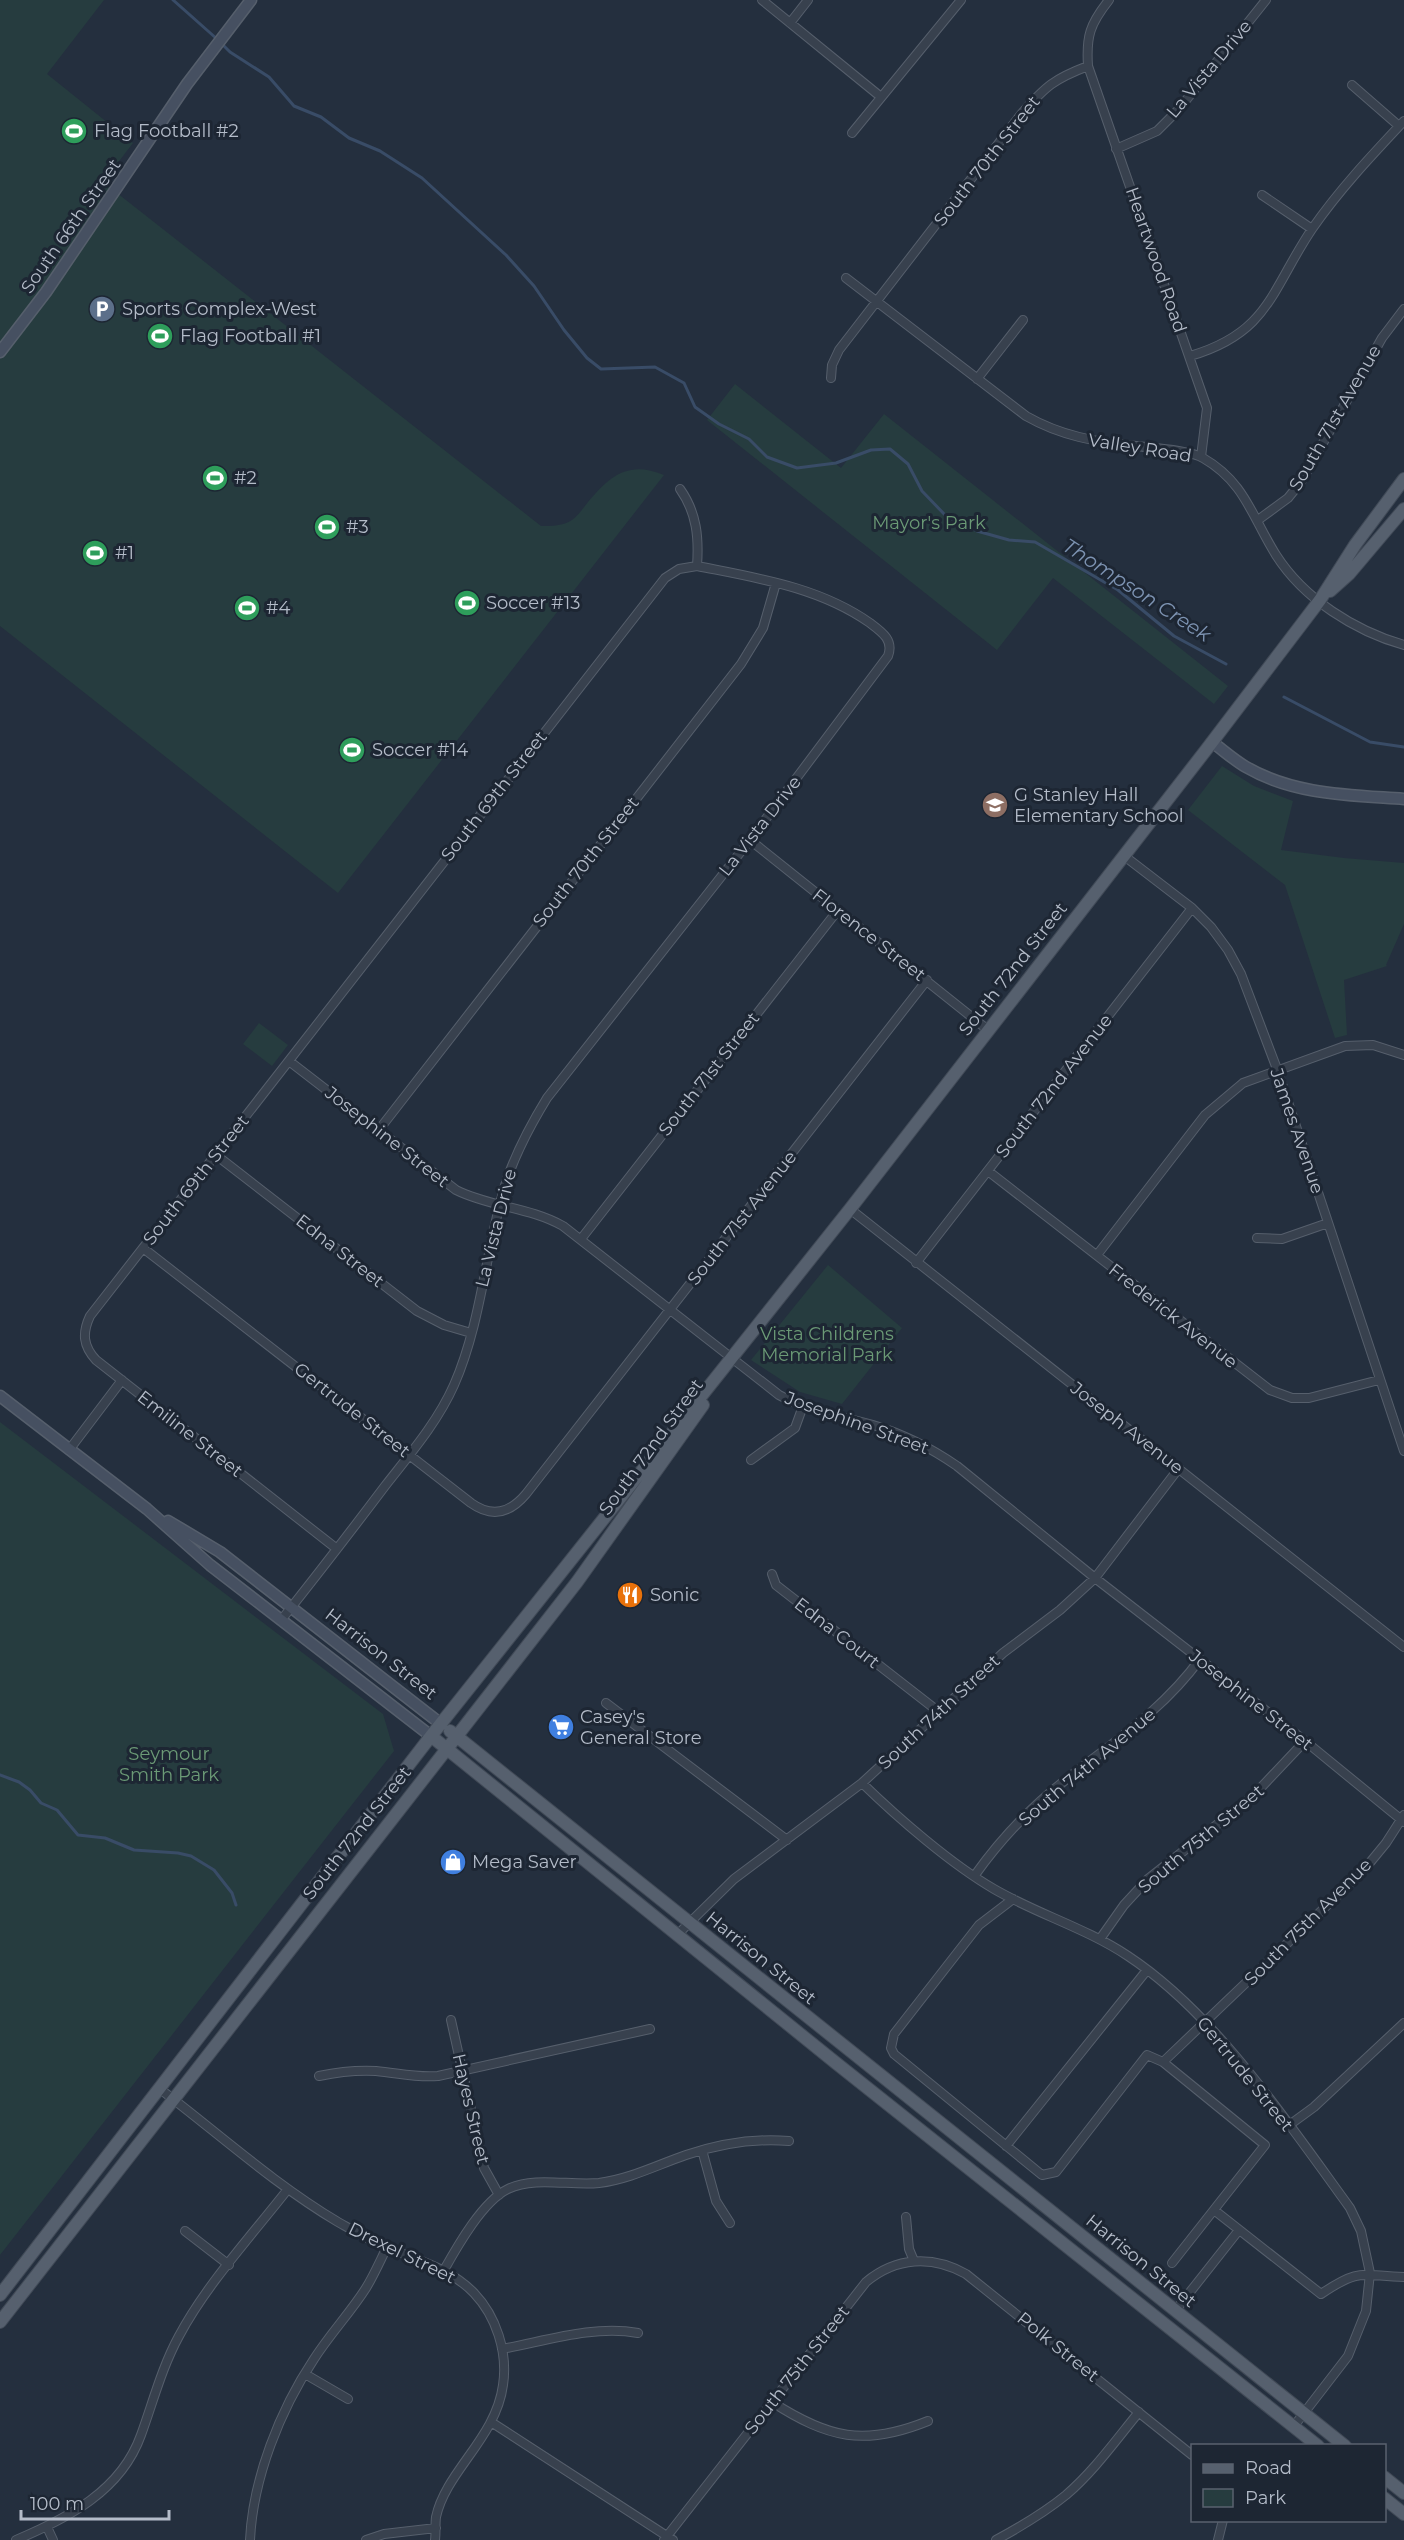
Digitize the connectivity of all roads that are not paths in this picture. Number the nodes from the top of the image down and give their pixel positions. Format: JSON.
{"nodes":[{"id":1,"x":251,"y":0,"type":"edge"},
{"id":2,"x":762,"y":0,"type":"edge"},
{"id":3,"x":808,"y":0,"type":"edge"},
{"id":4,"x":961,"y":0,"type":"edge"},
{"id":5,"x":1109,"y":0,"type":"edge"},
{"id":6,"x":1266,"y":0,"type":"edge"},
{"id":7,"x":790,"y":23,"type":"junction"},
{"id":8,"x":1088,"y":66,"type":"junction"},
{"id":9,"x":1353,"y":85,"type":"dead end"},
{"id":10,"x":881,"y":97,"type":"junction"},
{"id":11,"x":1402,"y":123,"type":"edge"},
{"id":12,"x":852,"y":133,"type":"dead end"},
{"id":13,"x":1116,"y":149,"type":"junction"},
{"id":14,"x":1262,"y":195,"type":"dead end"},
{"id":15,"x":1312,"y":229,"type":"junction"},
{"id":16,"x":846,"y":278,"type":"dead end"},
{"id":17,"x":877,"y":301,"type":"junction"},
{"id":18,"x":1404,"y":309,"type":"edge"},
{"id":19,"x":1023,"y":320,"type":"dead end"},
{"id":20,"x":0,"y":352,"type":"edge"},
{"id":21,"x":1190,"y":356,"type":"junction"},
{"id":22,"x":831,"y":378,"type":"dead end"},
{"id":23,"x":977,"y":379,"type":"junction"},
{"id":24,"x":1201,"y":457,"type":"junction"},
{"id":25,"x":1404,"y":479,"type":"edge"},
{"id":26,"x":680,"y":489,"type":"dead end"},
{"id":27,"x":1404,"y":509,"type":"edge"},
{"id":28,"x":1258,"y":520,"type":"junction"},
{"id":29,"x":696,"y":566,"type":"junction"},
{"id":30,"x":776,"y":583,"type":"junction"},
{"id":31,"x":1320,"y":600,"type":"junction"},
{"id":32,"x":1404,"y":645,"type":"edge"},
{"id":33,"x":1212,"y":742,"type":"junction"},
{"id":34,"x":1404,"y":799,"type":"edge"},
{"id":35,"x":750,"y":840,"type":"junction"},
{"id":36,"x":1123,"y":855,"type":"junction"},
{"id":37,"x":1192,"y":908,"type":"junction"},
{"id":38,"x":838,"y":910,"type":"junction"},
{"id":39,"x":927,"y":980,"type":"junction"},
{"id":40,"x":988,"y":1030,"type":"junction"},
{"id":41,"x":1404,"y":1055,"type":"edge"},
{"id":42,"x":289,"y":1061,"type":"junction"},
{"id":43,"x":1277,"y":1069,"type":"junction"},
{"id":44,"x":378,"y":1131,"type":"junction"},
{"id":45,"x":216,"y":1155,"type":"junction"},
{"id":46,"x":988,"y":1171,"type":"junction"},
{"id":47,"x":500,"y":1205,"type":"junction"},
{"id":48,"x":850,"y":1209,"type":"junction"},
{"id":49,"x":1328,"y":1223,"type":"junction"},
{"id":50,"x":1257,"y":1238,"type":"dead end"},
{"id":51,"x":581,"y":1239,"type":"junction"},
{"id":52,"x":143,"y":1248,"type":"junction"},
{"id":53,"x":1096,"y":1256,"type":"junction"},
{"id":54,"x":916,"y":1263,"type":"junction"},
{"id":55,"x":101,"y":1301,"type":"joint"},
{"id":56,"x":670,"y":1309,"type":"junction"},
{"id":57,"x":471,"y":1333,"type":"junction"},
{"id":58,"x":732,"y":1358,"type":"junction"},
{"id":59,"x":122,"y":1380,"type":"junction"},
{"id":60,"x":1378,"y":1380,"type":"junction"},
{"id":61,"x":0,"y":1396,"type":"edge"},
{"id":62,"x":803,"y":1406,"type":"junction"},
{"id":63,"x":69,"y":1450,"type":"junction"},
{"id":64,"x":1404,"y":1451,"type":"edge"},
{"id":65,"x":410,"y":1454,"type":"junction"},
{"id":66,"x":556,"y":1454,"type":"joint"},
{"id":67,"x":751,"y":1460,"type":"dead end"},
{"id":68,"x":1179,"y":1468,"type":"junction"},
{"id":69,"x":147,"y":1509,"type":"junction"},
{"id":70,"x":337,"y":1549,"type":"junction"},
{"id":71,"x":772,"y":1574,"type":"dead end"},
{"id":72,"x":1095,"y":1578,"type":"junction"},
{"id":73,"x":291,"y":1607,"type":"junction"},
{"id":74,"x":282,"y":1619,"type":"junction"},
{"id":75,"x":1404,"y":1647,"type":"edge"},
{"id":76,"x":1200,"y":1659,"type":"junction"},
{"id":77,"x":606,"y":1703,"type":"dead end"},
{"id":78,"x":939,"y":1712,"type":"junction"},
{"id":79,"x":441,"y":1724,"type":"junction"},
{"id":80,"x":456,"y":1735,"type":"junction"},
{"id":81,"x":431,"y":1736,"type":"junction"},
{"id":82,"x":1305,"y":1742,"type":"junction"},
{"id":83,"x":446,"y":1748,"type":"junction"},
{"id":84,"x":862,"y":1783,"type":"junction"},
{"id":85,"x":1403,"y":1819,"type":"edge"},
{"id":86,"x":787,"y":1840,"type":"junction"},
{"id":87,"x":975,"y":1875,"type":"junction"},
{"id":88,"x":1013,"y":1899,"type":"junction"},
{"id":89,"x":689,"y":1923,"type":"junction"},
{"id":90,"x":677,"y":1935,"type":"junction"},
{"id":91,"x":1100,"y":1939,"type":"junction"},
{"id":92,"x":1147,"y":1970,"type":"junction"},
{"id":93,"x":451,"y":2020,"type":"dead end"},
{"id":94,"x":1205,"y":2023,"type":"junction"},
{"id":95,"x":1404,"y":2023,"type":"edge"},
{"id":96,"x":650,"y":2030,"type":"dead end"},
{"id":97,"x":1163,"y":2062,"type":"junction"},
{"id":98,"x":461,"y":2071,"type":"junction"},
{"id":99,"x":319,"y":2076,"type":"dead end"},
{"id":100,"x":160,"y":2089,"type":"junction"},
{"id":101,"x":174,"y":2099,"type":"junction"},
{"id":102,"x":1288,"y":2126,"type":"junction"},
{"id":103,"x":789,"y":2141,"type":"dead end"},
{"id":104,"x":1006,"y":2146,"type":"junction"},
{"id":105,"x":702,"y":2150,"type":"junction"},
{"id":106,"x":288,"y":2188,"type":"junction"},
{"id":107,"x":499,"y":2195,"type":"junction"},
{"id":108,"x":1214,"y":2210,"type":"junction"},
{"id":109,"x":906,"y":2217,"type":"dead end"},
{"id":110,"x":730,"y":2223,"type":"dead end"},
{"id":111,"x":1239,"y":2229,"type":"junction"},
{"id":112,"x":185,"y":2231,"type":"dead end"},
{"id":113,"x":387,"y":2247,"type":"junction"},
{"id":114,"x":914,"y":2261,"type":"junction"},
{"id":115,"x":1172,"y":2263,"type":"dead end"},
{"id":116,"x":229,"y":2265,"type":"junction"},
{"id":117,"x":444,"y":2270,"type":"junction"},
{"id":118,"x":1371,"y":2273,"type":"junction"},
{"id":119,"x":1404,"y":2277,"type":"edge"},
{"id":120,"x":0,"y":2295,"type":"edge"},
{"id":121,"x":1175,"y":2311,"type":"junction"},
{"id":122,"x":0,"y":2322,"type":"edge"},
{"id":123,"x":638,"y":2333,"type":"dead end"},
{"id":124,"x":502,"y":2349,"type":"junction"},
{"id":125,"x":305,"y":2374,"type":"junction"},
{"id":126,"x":348,"y":2399,"type":"dead end"},
{"id":127,"x":772,"y":2402,"type":"junction"},
{"id":128,"x":1139,"y":2412,"type":"junction"},
{"id":129,"x":1304,"y":2414,"type":"junction"},
{"id":130,"x":928,"y":2421,"type":"dead end"},
{"id":131,"x":491,"y":2422,"type":"junction"},
{"id":132,"x":1294,"y":2426,"type":"junction"},
{"id":133,"x":1317,"y":2444,"type":"edge"},
{"id":134,"x":1344,"y":2444,"type":"edge"},
{"id":135,"x":1191,"y":2454,"type":"edge"},
{"id":136,"x":1386,"y":2479,"type":"edge"},
{"id":137,"x":1404,"y":2493,"type":"edge"},
{"id":138,"x":1386,"y":2500,"type":"edge"},
{"id":139,"x":1404,"y":2514,"type":"edge"},
{"id":140,"x":1222,"y":2522,"type":"edge"},
{"id":141,"x":47,"y":2527,"type":"junction"},
{"id":142,"x":436,"y":2528,"type":"junction"},
{"id":143,"x":668,"y":2539,"type":"edge"},
{"id":144,"x":15,"y":2540,"type":"edge"},
{"id":145,"x":53,"y":2540,"type":"edge"},
{"id":146,"x":250,"y":2540,"type":"edge"},
{"id":147,"x":366,"y":2540,"type":"edge"},
{"id":148,"x":435,"y":2540,"type":"edge"},
{"id":149,"x":996,"y":2540,"type":"edge"},
{"id":150,"x":1218,"y":2540,"type":"edge"}],
"edges":[{"from":1,"to":20,"type":"main road","name":"South 66th Street"},
{"from":2,"to":7,"type":"street"},
{"from":3,"to":7,"type":"street"},
{"from":4,"to":10,"type":"street"},
{"from":5,"to":8,"type":"street"},
{"from":6,"to":13,"type":"street","name":"La Vista Drive"},
{"from":7,"to":10,"type":"street"},
{"from":8,"to":13,"type":"street","name":"Heartwood Road"},
{"from":8,"to":17,"type":"street","name":"South 70th Street"},
{"from":9,"to":11,"type":"street"},
{"from":10,"to":12,"type":"street"},
{"from":11,"to":15,"type":"street"},
{"from":13,"to":21,"type":"street","name":"Heartwood Road"},
{"from":14,"to":15,"type":"street"},
{"from":15,"to":21,"type":"street"},
{"from":16,"to":17,"type":"street","name":"Valley Road"},
{"from":17,"to":22,"type":"street","name":"South 70th Street"},
{"from":17,"to":23,"type":"street","name":"Valley Road"},
{"from":18,"to":28,"type":"street","name":"South 71st Avenue"},
{"from":19,"to":23,"type":"street"},
{"from":21,"to":24,"type":"street","name":"Heartwood Road"},
{"from":23,"to":24,"type":"street","name":"Valley Road"},
{"from":24,"to":28,"type":"street","name":"Valley Road"},
{"from":25,"to":31,"type":"main road","name":"South 72nd Street"},
{"from":26,"to":29,"type":"street"},
{"from":27,"to":31,"type":"main road","name":"South 72nd Street"},
{"from":28,"to":31,"type":"street","name":"Valley Road"},
{"from":29,"to":30,"type":"street"},
{"from":29,"to":42,"type":"street","name":"South 69th Street"},
{"from":30,"to":35,"type":"street","name":"La Vista Drive"},
{"from":30,"to":44,"type":"street","name":"South 70th Street"},
{"from":31,"to":32,"type":"street","name":"Valley Road"},
{"from":31,"to":33,"type":"main road","name":"South 72nd Street"},
{"from":33,"to":34,"type":"main road"},
{"from":33,"to":36,"type":"main road","name":"South 72nd Street"},
{"from":35,"to":38,"type":"street","name":"Florence Street"},
{"from":35,"to":47,"type":"street","name":"La Vista Drive"},
{"from":36,"to":37,"type":"street","name":"James Avenue"},
{"from":36,"to":40,"type":"main road","name":"South 72nd Street"},
{"from":37,"to":43,"type":"street","name":"James Avenue"},
{"from":37,"to":46,"type":"street","name":"South 72nd Avenue"},
{"from":38,"to":39,"type":"street","name":"Florence Street"},
{"from":38,"to":51,"type":"street","name":"South 71st Street"},
{"from":39,"to":40,"type":"street","name":"Florence Street"},
{"from":39,"to":56,"type":"street","name":"South 71st Avenue"},
{"from":40,"to":48,"type":"main road","name":"South 72nd Street"},
{"from":41,"to":43,"type":"street"},
{"from":42,"to":44,"type":"street","name":"Josephine Street"},
{"from":42,"to":45,"type":"street","name":"South 69th Street"},
{"from":43,"to":49,"type":"street","name":"James Avenue"},
{"from":43,"to":53,"type":"street"},
{"from":44,"to":47,"type":"street","name":"Josephine Street"},
{"from":45,"to":52,"type":"street","name":"South 69th Street"},
{"from":45,"to":57,"type":"street","name":"Edna Street"},
{"from":46,"to":53,"type":"street","name":"Frederick Avenue"},
{"from":46,"to":54,"type":"street","name":"South 72nd Avenue"},
{"from":47,"to":51,"type":"street","name":"Josephine Street"},
{"from":47,"to":57,"type":"street","name":"La Vista Drive"},
{"from":48,"to":54,"type":"street","name":"Joseph Avenue"},
{"from":48,"to":58,"type":"main road","name":"South 72nd Street"},
{"from":49,"to":50,"type":"street"},
{"from":49,"to":60,"type":"street","name":"James Avenue"},
{"from":51,"to":56,"type":"street","name":"Josephine Street"},
{"from":52,"to":55,"type":"street","name":"South 69th Street"},
{"from":52,"to":65,"type":"street","name":"Gertrude Street"},
{"from":53,"to":60,"type":"street","name":"Frederick Avenue"},
{"from":54,"to":68,"type":"street","name":"Joseph Avenue"},
{"from":55,"to":59,"type":"street","name":"Emiline Street"},
{"from":56,"to":58,"type":"street","name":"Josephine Street"},
{"from":56,"to":66,"type":"street","name":"South 71st Avenue"},
{"from":57,"to":65,"type":"street","name":"La Vista Drive"},
{"from":58,"to":62,"type":"street","name":"Josephine Street"},
{"from":58,"to":79,"type":"main road","name":"South 72nd Street"},
{"from":58,"to":80,"type":"main road","name":"South 72nd Street"},
{"from":59,"to":63,"type":"street"},
{"from":59,"to":70,"type":"street","name":"Emiline Street"},
{"from":60,"to":64,"type":"street","name":"James Avenue"},
{"from":61,"to":63,"type":"main road","name":"Harrison Street"},
{"from":62,"to":67,"type":"street"},
{"from":62,"to":72,"type":"street","name":"Josephine Street"},
{"from":63,"to":69,"type":"main road","name":"Harrison Street"},
{"from":65,"to":66,"type":"street","name":"Gertrude Street"},
{"from":65,"to":70,"type":"street","name":"La Vista Drive"},
{"from":68,"to":72,"type":"street","name":"South 74th Street"},
{"from":68,"to":75,"type":"street","name":"Joseph Avenue"},
{"from":69,"to":73,"type":"main road","name":"Harrison Street"},
{"from":69,"to":74,"type":"main road","name":"Harrison Street"},
{"from":70,"to":73,"type":"street","name":"La Vista Drive"},
{"from":71,"to":78,"type":"street","name":"Edna Court"},
{"from":72,"to":76,"type":"street","name":"Josephine Street"},
{"from":72,"to":78,"type":"street","name":"South 74th Street"},
{"from":73,"to":74,"type":"street","name":"La Vista Drive"},
{"from":73,"to":79,"type":"main road","name":"Harrison Street"},
{"from":74,"to":81,"type":"main road","name":"Harrison Street"},
{"from":76,"to":82,"type":"street","name":"Josephine Street"},
{"from":76,"to":87,"type":"street","name":"South 74th Avenue"},
{"from":77,"to":86,"type":"street"},
{"from":78,"to":84,"type":"street","name":"South 74th Street"},
{"from":79,"to":80,"type":"main road","name":"Harrison Street"},
{"from":79,"to":81,"type":"main road","name":"South 72nd Street"},
{"from":80,"to":83,"type":"main road","name":"South 72nd Street"},
{"from":80,"to":89,"type":"main road","name":"Harrison Street"},
{"from":81,"to":83,"type":"main road","name":"Harrison Street"},
{"from":81,"to":100,"type":"main road","name":"South 72nd Street"},
{"from":82,"to":85,"type":"street","name":"Josephine Street"},
{"from":82,"to":91,"type":"street","name":"South 75th Street"},
{"from":83,"to":90,"type":"main road","name":"Harrison Street"},
{"from":83,"to":101,"type":"main road","name":"South 72nd Street"},
{"from":84,"to":86,"type":"street","name":"South 74th Street"},
{"from":84,"to":87,"type":"street","name":"Gertrude Street"},
{"from":85,"to":94,"type":"street","name":"South 75th Avenue"},
{"from":86,"to":89,"type":"street","name":"South 74th Street"},
{"from":87,"to":88,"type":"street","name":"Gertrude Street"},
{"from":88,"to":91,"type":"street","name":"Gertrude Street"},
{"from":88,"to":104,"type":"street"},
{"from":89,"to":90,"type":"street","name":"South 74th Street"},
{"from":89,"to":121,"type":"main road","name":"Harrison Street"},
{"from":90,"to":132,"type":"main road","name":"Harrison Street"},
{"from":91,"to":92,"type":"street","name":"Gertrude Street"},
{"from":92,"to":94,"type":"street","name":"Gertrude Street"},
{"from":92,"to":104,"type":"street"},
{"from":93,"to":98,"type":"street","name":"Hayes Street"},
{"from":94,"to":97,"type":"street","name":"South 75th Avenue"},
{"from":94,"to":102,"type":"street","name":"Gertrude Street"},
{"from":95,"to":102,"type":"street"},
{"from":96,"to":98,"type":"street"},
{"from":97,"to":104,"type":"street"},
{"from":97,"to":108,"type":"street"},
{"from":98,"to":99,"type":"street"},
{"from":98,"to":107,"type":"street","name":"Hayes Street"},
{"from":100,"to":101,"type":"street","name":"Drexel Street"},
{"from":100,"to":120,"type":"main road","name":"South 72nd Street"},
{"from":101,"to":106,"type":"street","name":"Drexel Street"},
{"from":101,"to":122,"type":"main road","name":"South 72nd Street"},
{"from":102,"to":118,"type":"street","name":"Gertrude Street"},
{"from":103,"to":105,"type":"street"},
{"from":105,"to":107,"type":"street"},
{"from":105,"to":110,"type":"street"},
{"from":106,"to":113,"type":"street","name":"Drexel Street"},
{"from":106,"to":116,"type":"street"},
{"from":107,"to":117,"type":"street"},
{"from":108,"to":111,"type":"street"},
{"from":108,"to":115,"type":"street"},
{"from":109,"to":114,"type":"street"},
{"from":111,"to":118,"type":"street"},
{"from":111,"to":121,"type":"street"},
{"from":112,"to":116,"type":"street"},
{"from":113,"to":117,"type":"street","name":"Drexel Street"},
{"from":113,"to":125,"type":"street"},
{"from":114,"to":127,"type":"street","name":"South 75th Street"},
{"from":114,"to":128,"type":"street","name":"Polk Street"},
{"from":116,"to":141,"type":"street"},
{"from":117,"to":124,"type":"street","name":"Drexel Street"},
{"from":118,"to":119,"type":"street"},
{"from":118,"to":129,"type":"street","name":"Gertrude Street"},
{"from":121,"to":129,"type":"main road","name":"Harrison Street"},
{"from":123,"to":124,"type":"street"},
{"from":124,"to":131,"type":"street","name":"Drexel Street"},
{"from":125,"to":126,"type":"street"},
{"from":125,"to":146,"type":"street"},
{"from":127,"to":130,"type":"street"},
{"from":127,"to":143,"type":"street","name":"South 75th Street"},
{"from":128,"to":135,"type":"street","name":"Polk Street"},
{"from":128,"to":149,"type":"street"},
{"from":129,"to":132,"type":"street","name":"Gertrude Street"},
{"from":129,"to":134,"type":"main road","name":"Harrison Street"},
{"from":131,"to":142,"type":"street","name":"Drexel Street"},
{"from":131,"to":143,"type":"street"},
{"from":132,"to":133,"type":"main road","name":"Harrison Street"},
{"from":136,"to":137,"type":"main road"},
{"from":138,"to":139,"type":"main road"},
{"from":140,"to":150,"type":"street"},
{"from":141,"to":144,"type":"street"},
{"from":141,"to":145,"type":"street"},
{"from":142,"to":147,"type":"street"},
{"from":142,"to":148,"type":"street","name":"Drexel Street"}]}
